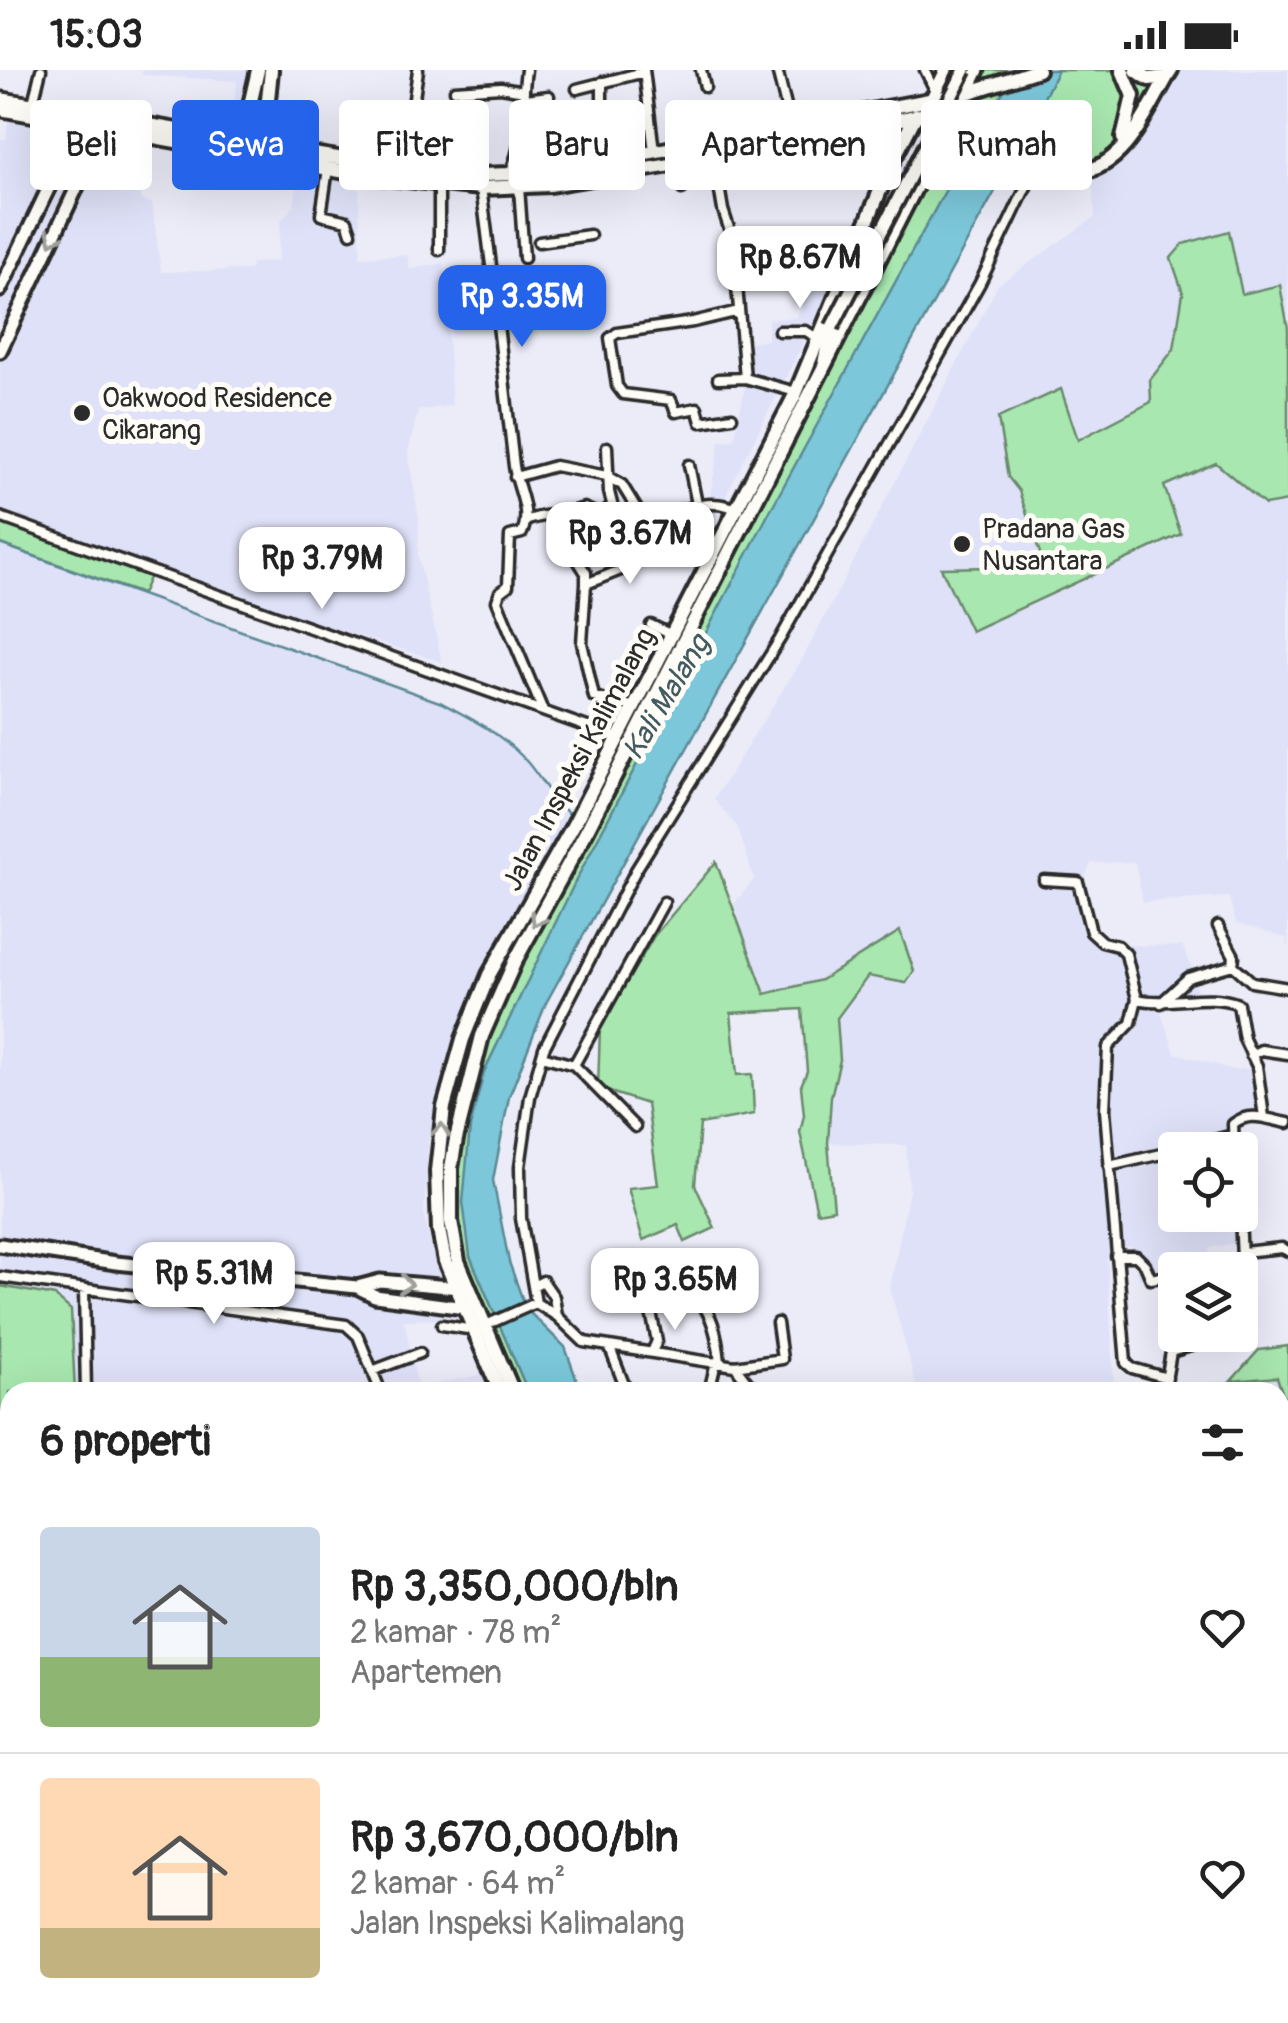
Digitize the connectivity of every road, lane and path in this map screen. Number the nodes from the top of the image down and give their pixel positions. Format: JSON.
{"nodes":[{"id":1,"x":41,"y":70,"type":"edge"},
{"id":2,"x":271,"y":70,"type":"edge"},
{"id":3,"x":418,"y":70,"type":"edge"},
{"id":4,"x":526,"y":70,"type":"edge"},
{"id":5,"x":777,"y":70,"type":"edge"},
{"id":6,"x":924,"y":70,"type":"edge"},
{"id":7,"x":946,"y":70,"type":"edge"},
{"id":8,"x":965,"y":70,"type":"edge"},
{"id":9,"x":978,"y":70,"type":"edge"},
{"id":10,"x":1038,"y":70,"type":"edge"},
{"id":11,"x":1122,"y":70,"type":"edge"},
{"id":12,"x":1136,"y":70,"type":"edge"},
{"id":13,"x":644,"y":71,"type":"edge"},
{"id":14,"x":705,"y":71,"type":"edge"},
{"id":15,"x":1169,"y":74,"type":"edge"},
{"id":16,"x":257,"y":77,"type":"edge"},
{"id":17,"x":602,"y":82,"type":"junction"},
{"id":18,"x":705,"y":87,"type":"dead end"},
{"id":19,"x":455,"y":90,"type":"dead end"},
{"id":20,"x":576,"y":90,"type":"dead end"},
{"id":21,"x":967,"y":93,"type":"junction"},
{"id":22,"x":933,"y":94,"type":"junction"},
{"id":23,"x":525,"y":95,"type":"junction"},
{"id":24,"x":549,"y":96,"type":"dead end"},
{"id":25,"x":0,"y":99,"type":"edge"},
{"id":26,"x":34,"y":100,"type":"edge"},
{"id":27,"x":267,"y":100,"type":"edge"},
{"id":28,"x":414,"y":100,"type":"edge"},
{"id":29,"x":525,"y":100,"type":"edge"},
{"id":30,"x":602,"y":100,"type":"edge"},
{"id":31,"x":785,"y":100,"type":"edge"},
{"id":32,"x":901,"y":101,"type":"edge"},
{"id":33,"x":30,"y":103,"type":"edge"},
{"id":34,"x":0,"y":108,"type":"edge"},
{"id":35,"x":30,"y":114,"type":"edge"},
{"id":36,"x":921,"y":114,"type":"joint"},
{"id":37,"x":901,"y":118,"type":"edge"},
{"id":38,"x":152,"y":129,"type":"edge"},
{"id":39,"x":901,"y":147,"type":"edge"},
{"id":40,"x":665,"y":150,"type":"edge"},
{"id":41,"x":654,"y":152,"type":"junction"},
{"id":42,"x":1118,"y":153,"type":"junction"},
{"id":43,"x":645,"y":154,"type":"edge"},
{"id":44,"x":319,"y":167,"type":"edge"},
{"id":45,"x":328,"y":168,"type":"junction"},
{"id":46,"x":339,"y":170,"type":"edge"},
{"id":47,"x":1092,"y":170,"type":"edge"},
{"id":48,"x":48,"y":190,"type":"edge"},
{"id":49,"x":75,"y":190,"type":"edge"},
{"id":50,"x":439,"y":190,"type":"edge"},
{"id":51,"x":481,"y":190,"type":"edge"},
{"id":52,"x":519,"y":190,"type":"edge"},
{"id":53,"x":720,"y":190,"type":"edge"},
{"id":54,"x":880,"y":190,"type":"edge"},
{"id":55,"x":922,"y":190,"type":"edge"},
{"id":56,"x":1025,"y":190,"type":"edge"},
{"id":57,"x":351,"y":232,"type":"dead end"},
{"id":58,"x":590,"y":235,"type":"dead end"},
{"id":59,"x":540,"y":242,"type":"dead end"},
{"id":60,"x":439,"y":250,"type":"dead end"},
{"id":61,"x":524,"y":258,"type":"dead end"},
{"id":62,"x":0,"y":290,"type":"edge"},
{"id":63,"x":739,"y":311,"type":"junction"},
{"id":64,"x":831,"y":329,"type":"junction"},
{"id":65,"x":779,"y":331,"type":"dead end"},
{"id":66,"x":817,"y":338,"type":"junction"},
{"id":67,"x":0,"y":350,"type":"edge"},
{"id":68,"x":811,"y":356,"type":"junction"},
{"id":69,"x":822,"y":367,"type":"junction"},
{"id":70,"x":745,"y":378,"type":"junction"},
{"id":71,"x":718,"y":379,"type":"dead end"},
{"id":72,"x":802,"y":395,"type":"junction"},
{"id":73,"x":732,"y":417,"type":"dead end"},
{"id":74,"x":606,"y":448,"type":"dead end"},
{"id":75,"x":689,"y":465,"type":"dead end"},
{"id":76,"x":607,"y":476,"type":"junction"},
{"id":77,"x":516,"y":477,"type":"junction"},
{"id":78,"x":696,"y":504,"type":"junction"},
{"id":79,"x":612,"y":506,"type":"junction"},
{"id":80,"x":741,"y":511,"type":"junction"},
{"id":81,"x":567,"y":514,"type":"junction"},
{"id":82,"x":0,"y":517,"type":"edge"},
{"id":83,"x":528,"y":520,"type":"junction"},
{"id":84,"x":715,"y":548,"type":"junction"},
{"id":85,"x":586,"y":584,"type":"junction"},
{"id":86,"x":701,"y":592,"type":"junction"},
{"id":87,"x":651,"y":625,"type":"dead end"},
{"id":88,"x":672,"y":635,"type":"junction"},
{"id":89,"x":666,"y":661,"type":"junction"},
{"id":90,"x":635,"y":707,"type":"junction"},
{"id":91,"x":542,"y":711,"type":"junction"},
{"id":92,"x":625,"y":741,"type":"junction"},
{"id":93,"x":1044,"y":880,"type":"dead end"},
{"id":94,"x":664,"y":902,"type":"dead end"},
{"id":95,"x":1218,"y":926,"type":"dead end"},
{"id":96,"x":1233,"y":965,"type":"junction"},
{"id":97,"x":1288,"y":988,"type":"edge"},
{"id":98,"x":1138,"y":999,"type":"junction"},
{"id":99,"x":477,"y":1002,"type":"junction"},
{"id":100,"x":1161,"y":1003,"type":"junction"},
{"id":101,"x":492,"y":1009,"type":"junction"},
{"id":102,"x":1288,"y":1054,"type":"edge"},
{"id":103,"x":1250,"y":1055,"type":"junction"},
{"id":104,"x":542,"y":1056,"type":"junction"},
{"id":105,"x":574,"y":1064,"type":"junction"},
{"id":106,"x":1264,"y":1117,"type":"junction"},
{"id":107,"x":1288,"y":1123,"type":"edge"},
{"id":108,"x":635,"y":1127,"type":"dead end"},
{"id":109,"x":1233,"y":1132,"type":"edge"},
{"id":110,"x":1158,"y":1154,"type":"edge"},
{"id":111,"x":1108,"y":1166,"type":"junction"},
{"id":112,"x":1241,"y":1232,"type":"edge"},
{"id":113,"x":0,"y":1245,"type":"edge"},
{"id":114,"x":1243,"y":1252,"type":"joint"},
{"id":115,"x":1288,"y":1252,"type":"edge"},
{"id":116,"x":1116,"y":1256,"type":"junction"},
{"id":117,"x":455,"y":1270,"type":"junction"},
{"id":118,"x":0,"y":1277,"type":"edge"},
{"id":119,"x":1158,"y":1278,"type":"edge"},
{"id":120,"x":533,"y":1286,"type":"junction"},
{"id":121,"x":357,"y":1287,"type":"junction"},
{"id":122,"x":462,"y":1287,"type":"junction"},
{"id":123,"x":84,"y":1290,"type":"junction"},
{"id":124,"x":646,"y":1296,"type":"dead end"},
{"id":125,"x":532,"y":1305,"type":"junction"},
{"id":126,"x":470,"y":1306,"type":"junction"},
{"id":127,"x":651,"y":1312,"type":"dead end"},
{"id":128,"x":557,"y":1316,"type":"junction"},
{"id":129,"x":777,"y":1322,"type":"dead end"},
{"id":130,"x":442,"y":1325,"type":"dead end"},
{"id":131,"x":479,"y":1328,"type":"junction"},
{"id":132,"x":609,"y":1346,"type":"junction"},
{"id":133,"x":652,"y":1352,"type":"junction"},
{"id":134,"x":1171,"y":1352,"type":"edge"},
{"id":135,"x":420,"y":1353,"type":"dead end"},
{"id":136,"x":718,"y":1362,"type":"junction"},
{"id":137,"x":736,"y":1366,"type":"junction"},
{"id":138,"x":372,"y":1371,"type":"junction"},
{"id":139,"x":1166,"y":1378,"type":"junction"},
{"id":140,"x":86,"y":1382,"type":"edge"},
{"id":141,"x":377,"y":1382,"type":"edge"},
{"id":142,"x":497,"y":1382,"type":"edge"},
{"id":143,"x":508,"y":1382,"type":"edge"},
{"id":144,"x":623,"y":1382,"type":"edge"},
{"id":145,"x":712,"y":1382,"type":"edge"},
{"id":146,"x":747,"y":1382,"type":"edge"},
{"id":147,"x":1165,"y":1382,"type":"edge"}],
"edges":[{"from":1,"to":26,"type":"street"},
{"from":2,"to":27,"type":"main road"},
{"from":3,"to":28,"type":"street"},
{"from":4,"to":23,"type":"street"},
{"from":5,"to":31,"type":"street"},
{"from":6,"to":22,"type":"street"},
{"from":7,"to":22,"type":"main road"},
{"from":8,"to":64,"type":"main road","bridge":true},
{"from":9,"to":21,"type":"main road"},
{"from":10,"to":21,"type":"main road"},
{"from":11,"to":42,"type":"main road"},
{"from":12,"to":15,"type":"main road"},
{"from":13,"to":17,"type":"street"},
{"from":13,"to":41,"type":"street"},
{"from":14,"to":18,"type":"street"},
{"from":15,"to":42,"type":"main road"},
{"from":16,"to":38,"type":"main road"},
{"from":17,"to":20,"type":"street"},
{"from":17,"to":30,"type":"street"},
{"from":19,"to":23,"type":"street"},
{"from":21,"to":22,"type":"main road"},
{"from":22,"to":32,"type":"main road"},
{"from":23,"to":24,"type":"street"},
{"from":23,"to":29,"type":"street"},
{"from":25,"to":33,"type":"main road"},
{"from":34,"to":35,"type":"main road"},
{"from":36,"to":37,"type":"main road"},
{"from":36,"to":39,"type":"main road","name":"Jalan Inspeksi Kalimalang"},
{"from":40,"to":41,"type":"main road"},
{"from":41,"to":43,"type":"main road"},
{"from":42,"to":47,"type":"main road"},
{"from":44,"to":45,"type":"main road"},
{"from":45,"to":46,"type":"main road"},
{"from":45,"to":57,"type":"street"},
{"from":48,"to":62,"type":"main road"},
{"from":49,"to":67,"type":"main road","one_way":true},
{"from":50,"to":60,"type":"street"},
{"from":51,"to":77,"type":"street"},
{"from":52,"to":61,"type":"street"},
{"from":53,"to":63,"type":"street"},
{"from":54,"to":66,"type":"main road","name":"Jalan Inspeksi Kalimalang"},
{"from":55,"to":69,"type":"main road","name":"Jalan Inspeksi Kalimalang"},
{"from":56,"to":104,"type":"street"},
{"from":58,"to":59,"type":"street"},
{"from":63,"to":70,"type":"street"},
{"from":63,"to":73,"type":"street"},
{"from":64,"to":68,"type":"main road"},
{"from":64,"to":69,"type":"main road"},
{"from":65,"to":66,"type":"street"},
{"from":66,"to":68,"type":"main road","name":"Jalan Inspeksi Kalimalang"},
{"from":68,"to":72,"type":"main road","name":"Jalan Inspeksi Kalimalang"},
{"from":69,"to":72,"type":"main road","name":"Jalan Inspeksi Kalimalang"},
{"from":70,"to":71,"type":"street"},
{"from":70,"to":72,"type":"street"},
{"from":72,"to":80,"type":"main road","name":"Jalan Inspeksi Kalimalang"},
{"from":74,"to":76,"type":"street"},
{"from":75,"to":78,"type":"street"},
{"from":76,"to":77,"type":"street"},
{"from":76,"to":78,"type":"street"},
{"from":76,"to":79,"type":"street"},
{"from":77,"to":83,"type":"street"},
{"from":78,"to":80,"type":"street"},
{"from":78,"to":84,"type":"street"},
{"from":79,"to":81,"type":"street"},
{"from":79,"to":85,"type":"street"},
{"from":80,"to":84,"type":"main road","name":"Jalan Inspeksi Kalimalang"},
{"from":80,"to":86,"type":"main road","name":"Jalan Inspeksi Kalimalang"},
{"from":81,"to":83,"type":"street"},
{"from":81,"to":85,"type":"street"},
{"from":82,"to":91,"type":"street"},
{"from":83,"to":91,"type":"street"},
{"from":84,"to":86,"type":"main road","name":"Jalan Inspeksi Kalimalang"},
{"from":85,"to":90,"type":"street"},
{"from":86,"to":88,"type":"main road","name":"Jalan Inspeksi Kalimalang"},
{"from":86,"to":89,"type":"main road","name":"Jalan Inspeksi Kalimalang"},
{"from":87,"to":88,"type":"street"},
{"from":88,"to":89,"type":"main road","name":"Jalan Inspeksi Kalimalang"},
{"from":89,"to":90,"type":"main road","name":"Jalan Inspeksi Kalimalang"},
{"from":89,"to":92,"type":"main road","name":"Jalan Inspeksi Kalimalang"},
{"from":90,"to":92,"type":"main road","name":"Jalan Inspeksi Kalimalang"},
{"from":91,"to":92,"type":"street"},
{"from":92,"to":99,"type":"main road","name":"Jalan Inspeksi Kalimalang"},
{"from":92,"to":101,"type":"main road","name":"Jalan Inspeksi Kalimalang","one_way":true},
{"from":93,"to":98,"type":"street"},
{"from":94,"to":105,"type":"street"},
{"from":95,"to":96,"type":"street"},
{"from":96,"to":97,"type":"street"},
{"from":96,"to":100,"type":"street"},
{"from":98,"to":100,"type":"street"},
{"from":98,"to":111,"type":"street"},
{"from":99,"to":101,"type":"main road"},
{"from":117,"to":99,"type":"main road","name":"Jalan Inspeksi Kalimalang","one_way":true},
{"from":100,"to":103,"type":"street"},
{"from":101,"to":117,"type":"main road","name":"Jalan Inspeksi Kalimalang"},
{"from":102,"to":103,"type":"street"},
{"from":103,"to":106,"type":"street"},
{"from":104,"to":105,"type":"street"},
{"from":104,"to":120,"type":"street"},
{"from":105,"to":108,"type":"street"},
{"from":106,"to":107,"type":"street"},
{"from":106,"to":109,"type":"street"},
{"from":110,"to":111,"type":"street"},
{"from":111,"to":116,"type":"street"},
{"from":112,"to":114,"type":"street"},
{"from":113,"to":121,"type":"main road"},
{"from":114,"to":115,"type":"street"},
{"from":116,"to":119,"type":"street"},
{"from":116,"to":139,"type":"street"},
{"from":117,"to":122,"type":"main road","name":"Jalan Inspeksi Kalimalang"},
{"from":118,"to":123,"type":"street"},
{"from":120,"to":125,"type":"street"},
{"from":120,"to":128,"type":"street"},
{"from":121,"to":122,"type":"main road","one_way":true},
{"from":121,"to":126,"type":"main road"},
{"from":122,"to":126,"type":"main road","name":"Jalan Inspeksi Kalimalang"},
{"from":123,"to":138,"type":"street"},
{"from":123,"to":140,"type":"street"},
{"from":124,"to":136,"type":"street"},
{"from":125,"to":128,"type":"street"},
{"from":125,"to":131,"type":"street"},
{"from":126,"to":131,"type":"main road","name":"Jalan Inspeksi Kalimalang"},
{"from":127,"to":133,"type":"street"},
{"from":128,"to":132,"type":"street"},
{"from":129,"to":137,"type":"street"},
{"from":130,"to":131,"type":"street"},
{"from":131,"to":142,"type":"main road","name":"Jalan Inspeksi Kalimalang"},
{"from":131,"to":143,"type":"main road","name":"Jalan Inspeksi Kalimalang"},
{"from":132,"to":133,"type":"street"},
{"from":132,"to":144,"type":"street"},
{"from":133,"to":136,"type":"street"},
{"from":134,"to":139,"type":"street"},
{"from":135,"to":138,"type":"street"},
{"from":136,"to":137,"type":"street"},
{"from":136,"to":145,"type":"street"},
{"from":137,"to":146,"type":"street"},
{"from":138,"to":141,"type":"street"},
{"from":139,"to":147,"type":"street"}]}
